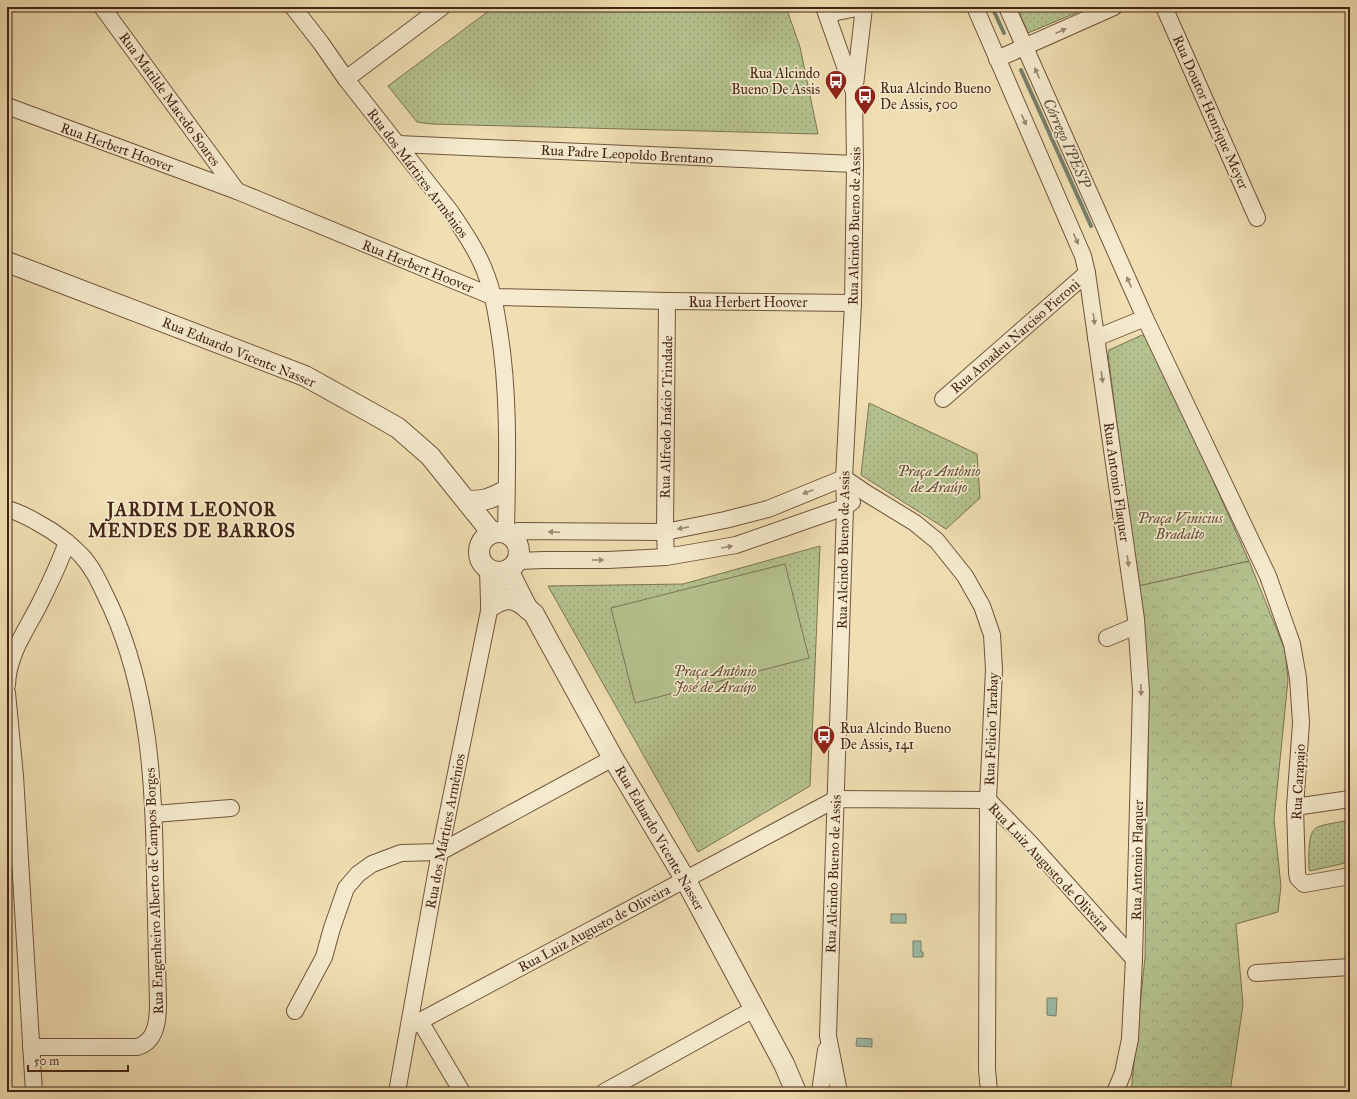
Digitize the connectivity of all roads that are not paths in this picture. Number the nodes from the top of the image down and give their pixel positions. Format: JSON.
{"nodes":[{"id":1,"x":102,"y":7,"type":"edge"},
{"id":2,"x":293,"y":7,"type":"edge"},
{"id":3,"x":442,"y":7,"type":"edge"},
{"id":4,"x":863,"y":7,"type":"edge"},
{"id":5,"x":975,"y":7,"type":"edge"},
{"id":6,"x":1007,"y":7,"type":"edge"},
{"id":7,"x":1114,"y":7,"type":"edge"},
{"id":8,"x":1164,"y":7,"type":"edge"},
{"id":9,"x":825,"y":10,"type":"edge"},
{"id":10,"x":1022,"y":48,"type":"junction"},
{"id":11,"x":999,"y":58,"type":"junction"},
{"id":12,"x":346,"y":78,"type":"junction"},
{"id":13,"x":854,"y":94,"type":"junction"},
{"id":14,"x":7,"y":106,"type":"edge"},
{"id":15,"x":398,"y":144,"type":"junction"},
{"id":16,"x":856,"y":164,"type":"junction"},
{"id":17,"x":237,"y":192,"type":"junction"},
{"id":18,"x":1257,"y":218,"type":"dead end"},
{"id":19,"x":7,"y":262,"type":"edge"},
{"id":20,"x":1087,"y":273,"type":"junction"},
{"id":21,"x":494,"y":297,"type":"junction"},
{"id":22,"x":668,"y":302,"type":"junction"},
{"id":23,"x":853,"y":303,"type":"junction"},
{"id":24,"x":1145,"y":318,"type":"junction"},
{"id":25,"x":1096,"y":338,"type":"junction"},
{"id":26,"x":943,"y":399,"type":"dead end"},
{"id":27,"x":844,"y":478,"type":"junction"},
{"id":28,"x":450,"y":480,"type":"junction"},
{"id":29,"x":504,"y":486,"type":"junction"},
{"id":30,"x":866,"y":493,"type":"junction"},
{"id":31,"x":467,"y":501,"type":"junction"},
{"id":32,"x":845,"y":507,"type":"junction"},
{"id":33,"x":7,"y":509,"type":"edge"},
{"id":34,"x":665,"y":532,"type":"junction"},
{"id":35,"x":497,"y":535,"type":"junction"},
{"id":36,"x":67,"y":542,"type":"junction"},
{"id":37,"x":666,"y":557,"type":"junction"},
{"id":38,"x":506,"y":567,"type":"junction"},
{"id":39,"x":490,"y":608,"type":"junction"},
{"id":40,"x":531,"y":612,"type":"junction"},
{"id":41,"x":1136,"y":626,"type":"junction"},
{"id":42,"x":1107,"y":638,"type":"dead end"},
{"id":43,"x":7,"y":685,"type":"edge"},
{"id":44,"x":7,"y":693,"type":"edge"},
{"id":45,"x":9,"y":721,"type":"edge"},
{"id":46,"x":613,"y":758,"type":"junction"},
{"id":47,"x":836,"y":799,"type":"junction"},
{"id":48,"x":1350,"y":799,"type":"edge"},
{"id":49,"x":988,"y":800,"type":"junction"},
{"id":50,"x":231,"y":808,"type":"dead end"},
{"id":51,"x":1295,"y":808,"type":"junction"},
{"id":52,"x":154,"y":814,"type":"junction"},
{"id":53,"x":440,"y":852,"type":"junction"},
{"id":54,"x":1350,"y":876,"type":"edge"},
{"id":55,"x":686,"y":879,"type":"junction"},
{"id":56,"x":1134,"y":959,"type":"junction"},
{"id":57,"x":1350,"y":967,"type":"edge"},
{"id":58,"x":1256,"y":973,"type":"dead end"},
{"id":59,"x":754,"y":1010,"type":"junction"},
{"id":60,"x":295,"y":1012,"type":"dead end"},
{"id":61,"x":415,"y":1024,"type":"junction"},
{"id":62,"x":828,"y":1036,"type":"junction"},
{"id":63,"x":31,"y":1047,"type":"junction"},
{"id":64,"x":784,"y":1064,"type":"junction"},
{"id":65,"x":34,"y":1092,"type":"edge"},
{"id":66,"x":397,"y":1092,"type":"edge"},
{"id":67,"x":462,"y":1092,"type":"edge"},
{"id":68,"x":604,"y":1092,"type":"edge"},
{"id":69,"x":796,"y":1092,"type":"edge"},
{"id":70,"x":812,"y":1092,"type":"edge"},
{"id":71,"x":820,"y":1092,"type":"edge"},
{"id":72,"x":839,"y":1092,"type":"edge"},
{"id":73,"x":989,"y":1092,"type":"edge"},
{"id":74,"x":1115,"y":1092,"type":"edge"}],
"edges":[{"from":1,"to":17,"type":"street","name":"Rua Matilde Macedo Soares"},
{"from":2,"to":12,"type":"street","name":"Rua dos Mártires Armênios"},
{"from":3,"to":12,"type":"street"},
{"from":4,"to":9,"type":"street"},
{"from":4,"to":13,"type":"street","name":"Rua Alcindo Bueno de Assis"},
{"from":5,"to":11,"type":"street","name":"Rua Antonio Flaquer"},
{"from":6,"to":10,"type":"street","name":"Rua Carapajo"},
{"from":10,"to":7,"type":"street","one_way":true},
{"from":8,"to":18,"type":"street","name":"Rua Doutor Henrique Meyer"},
{"from":9,"to":13,"type":"street"},
{"from":10,"to":11,"type":"street"},
{"from":24,"to":10,"type":"street","name":"Rua Carapajo","one_way":true},
{"from":11,"to":20,"type":"street","name":"Rua Antonio Flaquer","one_way":true},
{"from":12,"to":15,"type":"street","name":"Rua dos Mártires Armênios"},
{"from":13,"to":16,"type":"street","name":"Rua Alcindo Bueno de Assis"},
{"from":14,"to":17,"type":"street","name":"Rua Herbert Hoover"},
{"from":15,"to":16,"type":"street","name":"Rua Padre Leopoldo Brentano"},
{"from":15,"to":21,"type":"street","name":"Rua dos Mártires Armênios"},
{"from":16,"to":23,"type":"street","name":"Rua Alcindo Bueno de Assis"},
{"from":17,"to":21,"type":"street","name":"Rua Herbert Hoover"},
{"from":19,"to":28,"type":"street","name":"Rua Eduardo Vicente Nasser"},
{"from":20,"to":25,"type":"street","name":"Rua Antonio Flaquer","one_way":true},
{"from":20,"to":26,"type":"street","name":"Rua Amadeu Narciso Pieroni"},
{"from":21,"to":22,"type":"street","name":"Rua Herbert Hoover"},
{"from":21,"to":29,"type":"street","name":"Rua dos Mártires Armênios"},
{"from":22,"to":23,"type":"street","name":"Rua Herbert Hoover"},
{"from":22,"to":34,"type":"street","name":"Rua Alfredo Inácio Trindade"},
{"from":23,"to":27,"type":"street","name":"Rua Alcindo Bueno de Assis"},
{"from":24,"to":25,"type":"street"},
{"from":24,"to":51,"type":"street","name":"Rua Carapajo"},
{"from":25,"to":41,"type":"street","name":"Rua Antonio Flaquer","one_way":true},
{"from":27,"to":30,"type":"street","name":"Rua Felicio Tarabay"},
{"from":27,"to":32,"type":"street","name":"Rua Alcindo Bueno de Assis"},
{"from":27,"to":34,"type":"street","one_way":true},
{"from":28,"to":31,"type":"street","name":"Rua Eduardo Vicente Nasser"},
{"from":28,"to":35,"type":"street","name":"Rua Eduardo Vicente Nasser"},
{"from":29,"to":31,"type":"street"},
{"from":29,"to":35,"type":"street","name":"Rua dos Mártires Armênios"},
{"from":30,"to":32,"type":"street"},
{"from":30,"to":49,"type":"street","name":"Rua Felicio Tarabay"},
{"from":31,"to":35,"type":"street","name":"Rua Eduardo Vicente Nasser"},
{"from":37,"to":32,"type":"street","one_way":true},
{"from":32,"to":47,"type":"street","name":"Rua Alcindo Bueno de Assis"},
{"from":33,"to":36,"type":"street","name":"Rua Engenheiro Alberto de Campos Borges"},
{"from":34,"to":35,"type":"street","one_way":true},
{"from":34,"to":37,"type":"street","name":"Rua Alfredo Inácio Trindade"},
{"from":35,"to":38,"type":"street"},
{"from":35,"to":38,"type":"street"},
{"from":36,"to":43,"type":"street"},
{"from":36,"to":52,"type":"street","name":"Rua Engenheiro Alberto de Campos Borges"},
{"from":38,"to":37,"type":"street","one_way":true},
{"from":38,"to":39,"type":"street","name":"Rua dos Mártires Armênios"},
{"from":38,"to":40,"type":"street","name":"Rua Eduardo Vicente Nasser"},
{"from":39,"to":40,"type":"street"},
{"from":39,"to":53,"type":"street","name":"Rua dos Mártires Armênios"},
{"from":40,"to":46,"type":"street","name":"Rua Eduardo Vicente Nasser"},
{"from":41,"to":42,"type":"street"},
{"from":41,"to":56,"type":"street","name":"Rua Antonio Flaquer","one_way":true},
{"from":44,"to":45,"type":"street"},
{"from":45,"to":63,"type":"street"},
{"from":46,"to":53,"type":"street"},
{"from":46,"to":55,"type":"street","name":"Rua Eduardo Vicente Nasser"},
{"from":47,"to":49,"type":"street","name":"Rua Luiz Augusto de Oliveira"},
{"from":47,"to":55,"type":"street","name":"Rua Luiz Augusto de Oliveira"},
{"from":47,"to":62,"type":"street","name":"Rua Alcindo Bueno de Assis"},
{"from":48,"to":51,"type":"street"},
{"from":49,"to":56,"type":"street","name":"Rua Luiz Augusto de Oliveira"},
{"from":49,"to":73,"type":"street","name":"Rua Felicio Tarabay"},
{"from":50,"to":52,"type":"street"},
{"from":51,"to":54,"type":"street","name":"Rua Carapajo"},
{"from":52,"to":63,"type":"street","name":"Rua Engenheiro Alberto de Campos Borges"},
{"from":53,"to":60,"type":"street"},
{"from":53,"to":61,"type":"street","name":"Rua dos Mártires Armênios"},
{"from":55,"to":59,"type":"street","name":"Rua Eduardo Vicente Nasser"},
{"from":55,"to":61,"type":"street","name":"Rua Luiz Augusto de Oliveira"},
{"from":56,"to":74,"type":"street","name":"Rua Antonio Flaquer"},
{"from":57,"to":58,"type":"street"},
{"from":59,"to":64,"type":"street","name":"Rua Eduardo Vicente Nasser"},
{"from":59,"to":68,"type":"street"},
{"from":61,"to":66,"type":"street","name":"Rua dos Mártires Armênios"},
{"from":61,"to":67,"type":"street"},
{"from":62,"to":71,"type":"street"},
{"from":62,"to":72,"type":"street","name":"Rua Alcindo Bueno de Assis"},
{"from":63,"to":65,"type":"street"},
{"from":64,"to":69,"type":"street","name":"Rua Eduardo Vicente Nasser"},
{"from":64,"to":70,"type":"street","name":"Rua Eduardo Vicente Nasser"}]}
